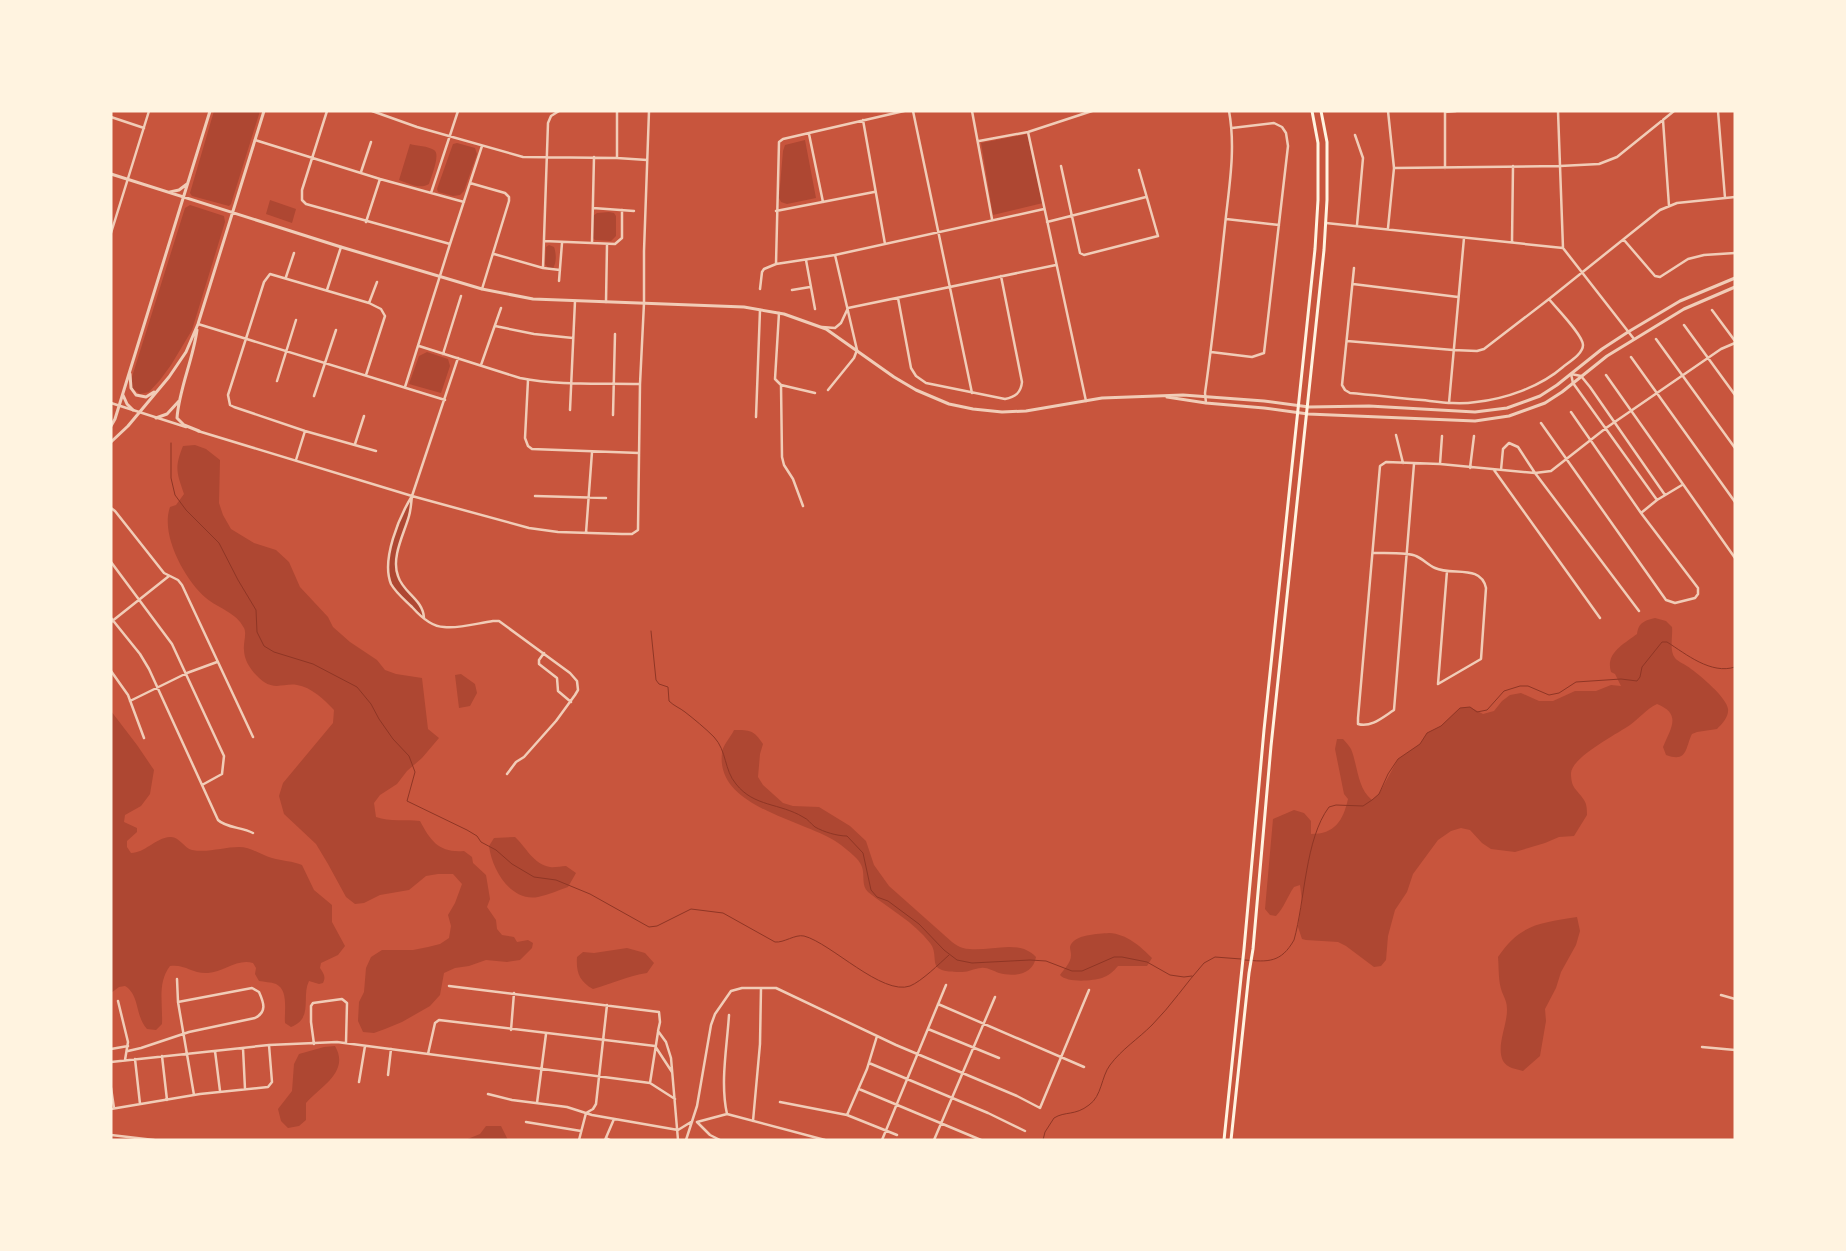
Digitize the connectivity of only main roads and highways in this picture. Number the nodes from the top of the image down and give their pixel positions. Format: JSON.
{"nodes":[{"id":1,"x":1312,"y":111,"type":"edge"},
{"id":2,"x":1321,"y":111,"type":"edge"},
{"id":3,"x":1224,"y":1140,"type":"edge"},
{"id":4,"x":1232,"y":1140,"type":"edge"}],
"edges":[{"from":1,"to":3,"type":"main road"},
{"from":2,"to":4,"type":"main road"}]}
